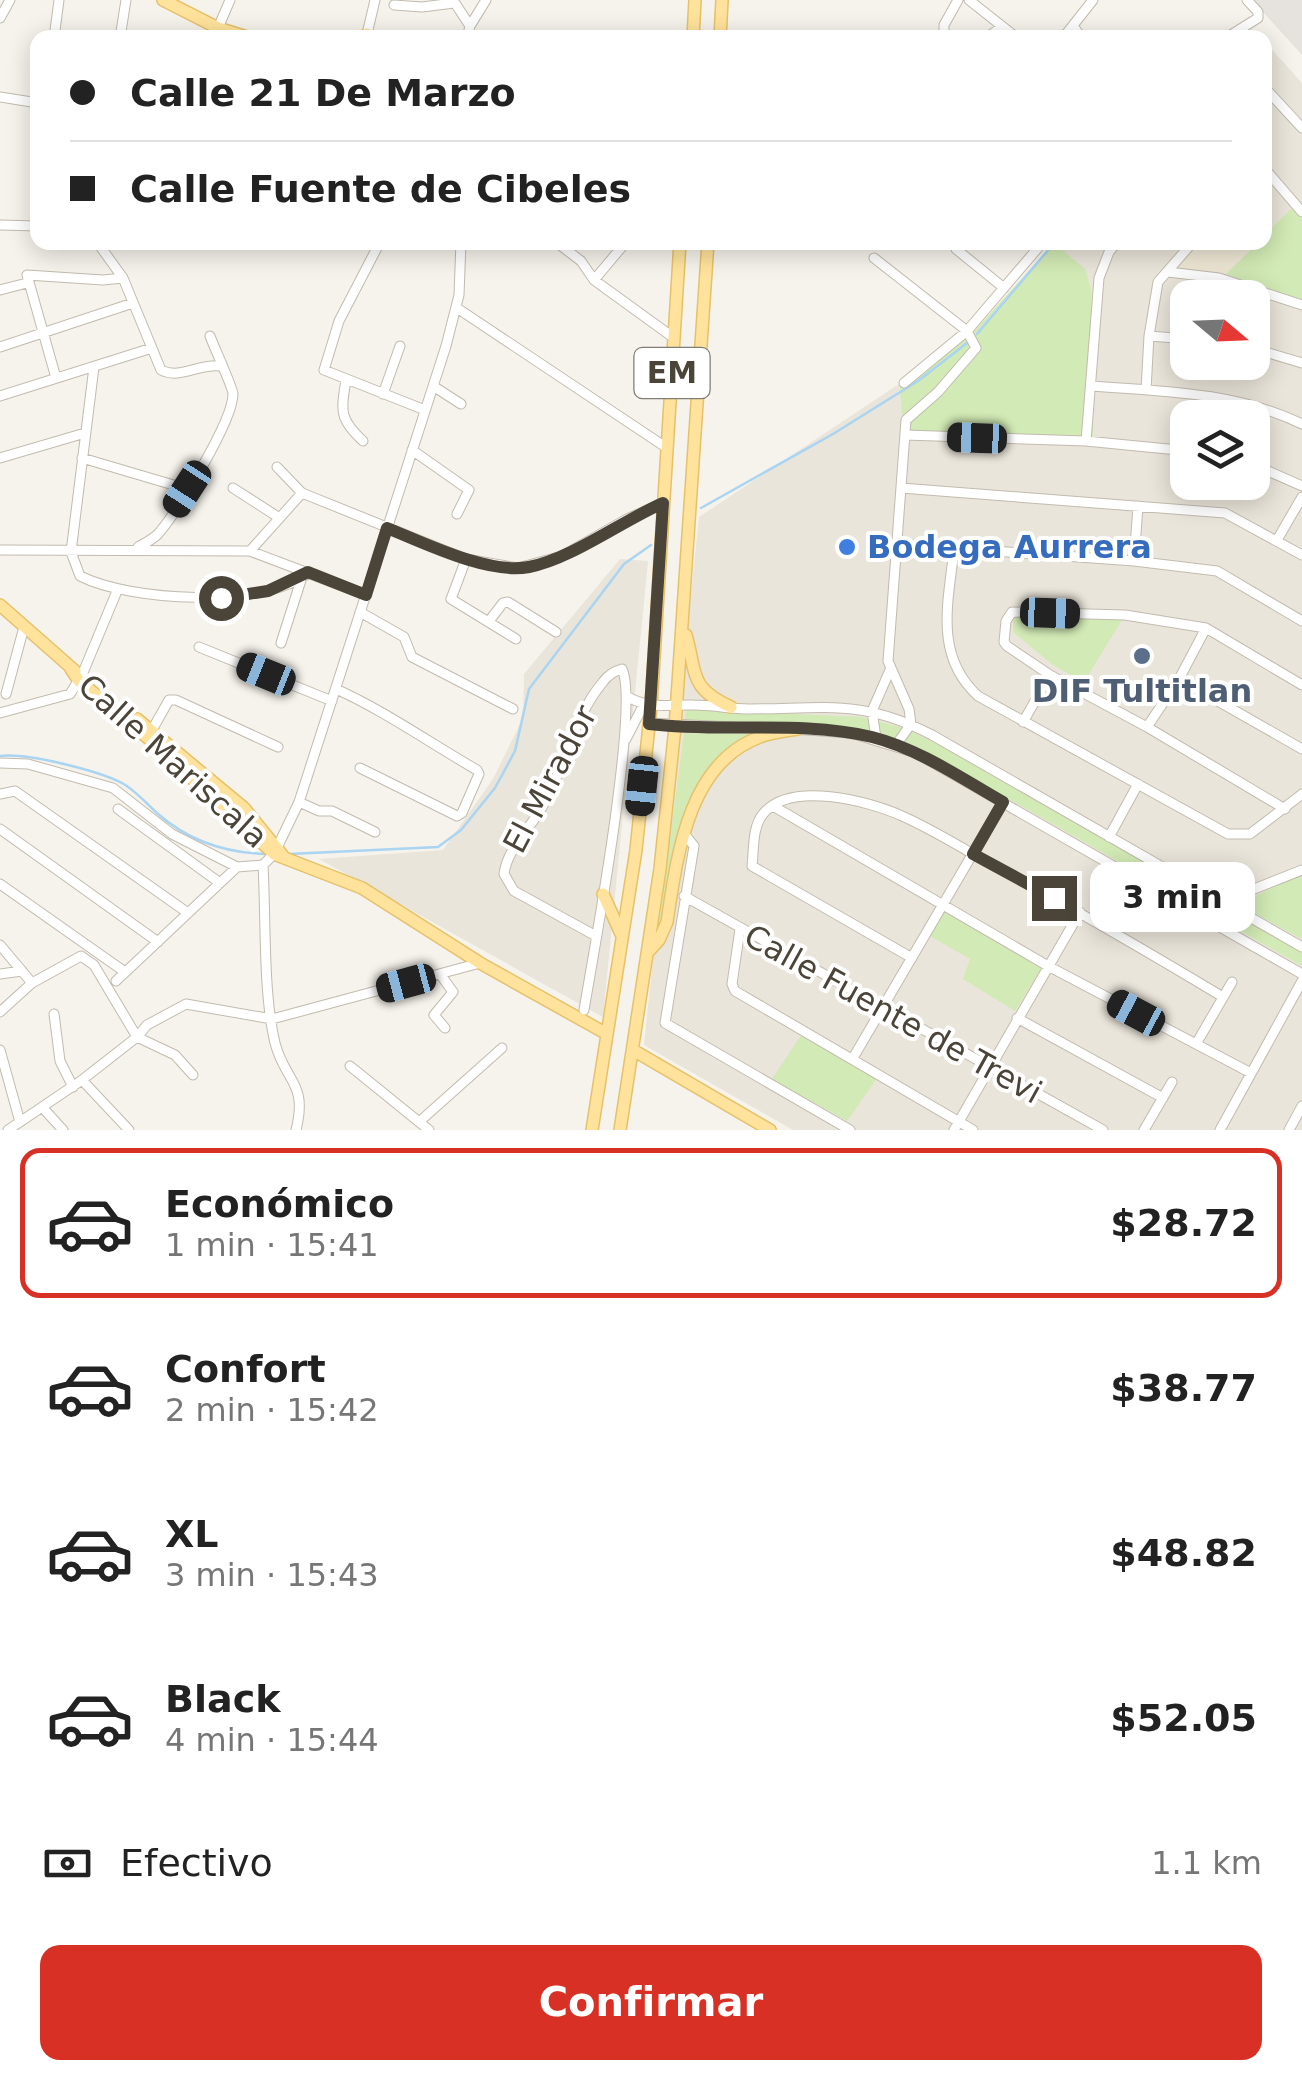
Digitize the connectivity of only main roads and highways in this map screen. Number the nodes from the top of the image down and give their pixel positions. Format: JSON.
{"nodes":[{"id":1,"x":163,"y":0,"type":"edge"},
{"id":2,"x":696,"y":0,"type":"edge"},
{"id":3,"x":722,"y":0,"type":"edge"},
{"id":4,"x":224,"y":30,"type":"edge"},
{"id":5,"x":694,"y":30,"type":"edge"},
{"id":6,"x":720,"y":30,"type":"edge"},
{"id":7,"x":680,"y":250,"type":"edge"},
{"id":8,"x":707,"y":250,"type":"edge"},
{"id":9,"x":0,"y":605,"type":"edge"},
{"id":10,"x":683,"y":625,"type":"junction"},
{"id":11,"x":77,"y":675,"type":"junction"},
{"id":12,"x":731,"y":706,"type":"road end"},
{"id":13,"x":798,"y":728,"type":"road end"},
{"id":14,"x":278,"y":853,"type":"junction"},
{"id":15,"x":603,"y":894,"type":"road end"},
{"id":16,"x":622,"y":938,"type":"junction"},
{"id":17,"x":648,"y":952,"type":"junction"},
{"id":18,"x":607,"y":1034,"type":"junction"},
{"id":19,"x":633,"y":1050,"type":"junction"},
{"id":20,"x":765,"y":1129,"type":"edge"},
{"id":21,"x":592,"y":1130,"type":"edge"},
{"id":22,"x":620,"y":1130,"type":"edge"}],
"edges":[{"from":1,"to":4,"type":"main road"},
{"from":2,"to":5,"type":"main road"},
{"from":3,"to":6,"type":"main road"},
{"from":7,"to":16,"type":"main road","number":"EM"},
{"from":8,"to":10,"type":"main road","number":"EM"},
{"from":9,"to":11,"type":"main road","name":"Calle Mariscala"},
{"from":10,"to":12,"type":"main road"},
{"from":10,"to":17,"type":"main road","number":"EM"},
{"from":11,"to":14,"type":"main road","name":"Calle Mariscala"},
{"from":11,"to":14,"type":"main road","name":"Calle Mariscala"},
{"from":13,"to":17,"type":"main road"},
{"from":14,"to":18,"type":"main road","name":"Calle Mariscala"},
{"from":15,"to":16,"type":"main road"},
{"from":16,"to":18,"type":"main road","number":"EM"},
{"from":17,"to":19,"type":"main road","number":"EM"},
{"from":18,"to":21,"type":"main road","number":"EM"},
{"from":19,"to":20,"type":"main road"},
{"from":19,"to":22,"type":"main road","number":"EM"}]}
